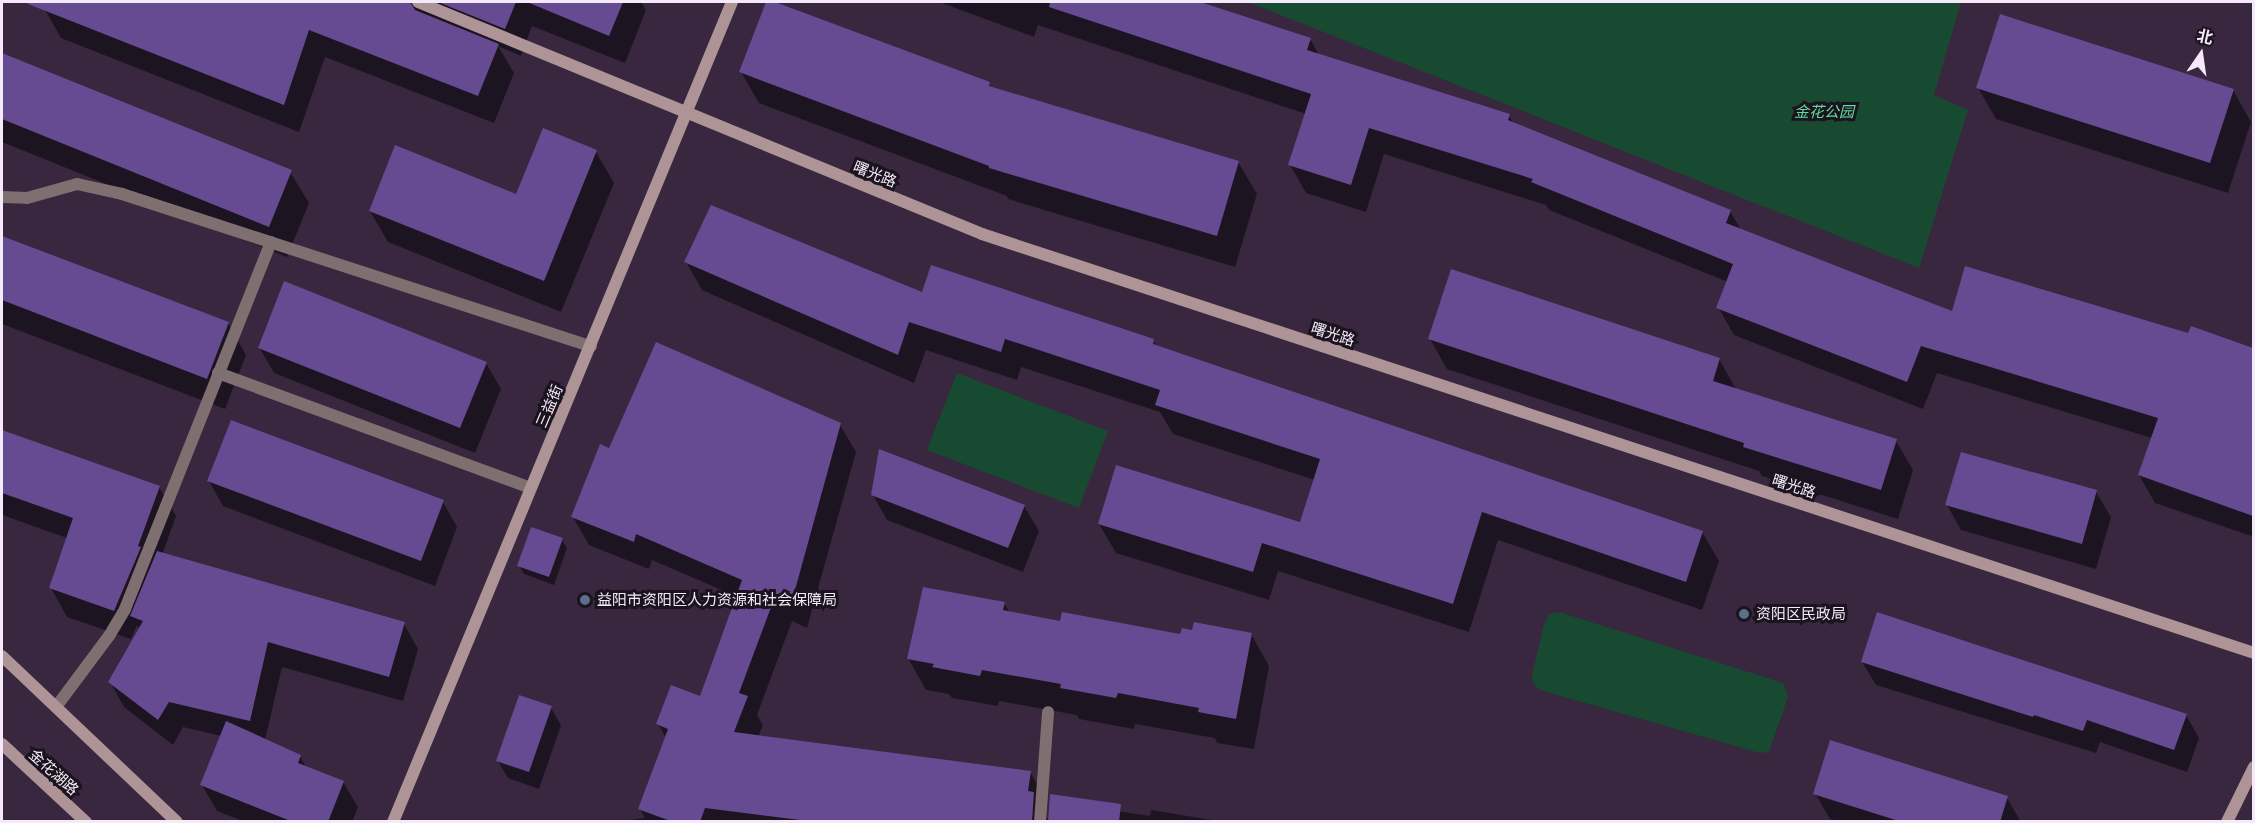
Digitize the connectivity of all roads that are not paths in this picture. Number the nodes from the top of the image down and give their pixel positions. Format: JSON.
{"nodes":[{"id":1,"x":418,"y":2,"type":"edge"},
{"id":2,"x":732,"y":2,"type":"edge"},
{"id":3,"x":684,"y":112,"type":"junction"},
{"id":4,"x":2,"y":197,"type":"edge"},
{"id":5,"x":271,"y":242,"type":"junction"},
{"id":6,"x":591,"y":346,"type":"junction"},
{"id":7,"x":218,"y":373,"type":"junction"},
{"id":8,"x":531,"y":488,"type":"junction"},
{"id":9,"x":2253,"y":653,"type":"edge"},
{"id":10,"x":2,"y":656,"type":"edge"},
{"id":11,"x":56,"y":707,"type":"junction"},
{"id":12,"x":1048,"y":712,"type":"dead end"},
{"id":13,"x":2,"y":744,"type":"edge"},
{"id":14,"x":2253,"y":767,"type":"edge"},
{"id":15,"x":86,"y":822,"type":"edge"},
{"id":16,"x":177,"y":822,"type":"edge"},
{"id":17,"x":393,"y":822,"type":"edge"},
{"id":18,"x":1040,"y":822,"type":"edge"},
{"id":19,"x":2227,"y":822,"type":"edge"}],
"edges":[{"from":1,"to":3,"type":"street","name":"曙光路"},
{"from":2,"to":3,"type":"street","name":"三益街"},
{"from":3,"to":6,"type":"street","name":"三益街"},
{"from":3,"to":9,"type":"street","name":"曙光路"},
{"from":4,"to":5,"type":"lane"},
{"from":5,"to":6,"type":"lane"},
{"from":5,"to":7,"type":"lane"},
{"from":6,"to":8,"type":"street","name":"三益街"},
{"from":7,"to":8,"type":"lane"},
{"from":7,"to":11,"type":"lane"},
{"from":8,"to":17,"type":"street","name":"三益街"},
{"from":10,"to":11,"type":"street"},
{"from":11,"to":16,"type":"street"},
{"from":12,"to":18,"type":"lane"},
{"from":13,"to":15,"type":"street","name":"金花湖路"},
{"from":14,"to":19,"type":"street"}]}
